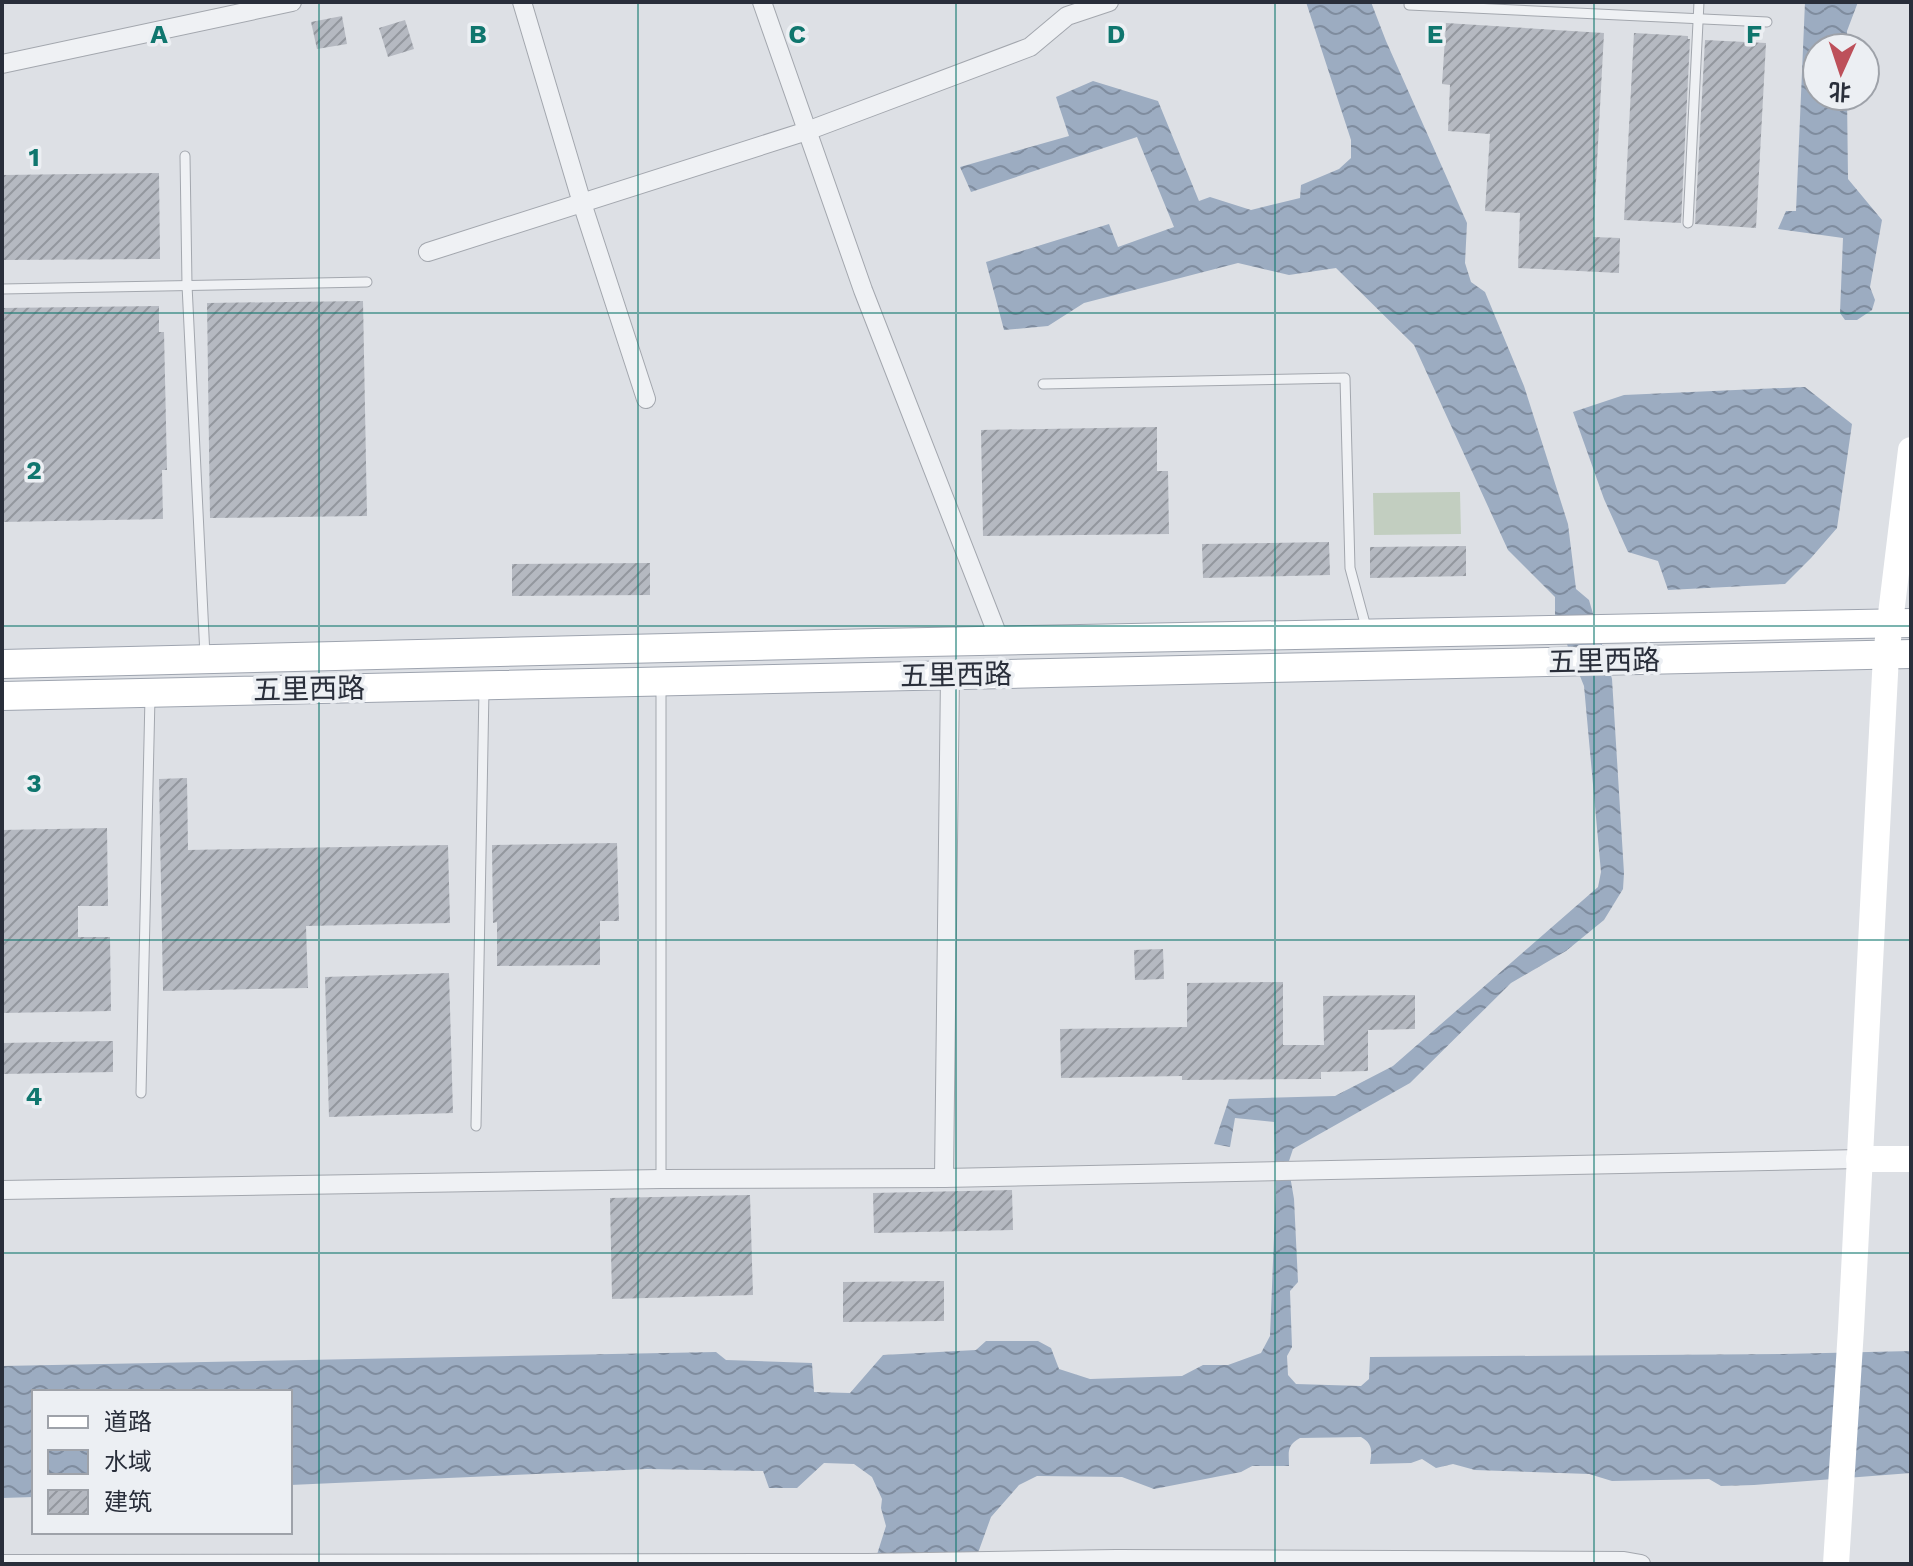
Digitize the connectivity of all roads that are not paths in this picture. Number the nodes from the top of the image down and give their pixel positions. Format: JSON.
{"nodes":[{"id":1,"x":292,"y":2,"type":"edge"},
{"id":2,"x":522,"y":2,"type":"edge"},
{"id":3,"x":762,"y":2,"type":"edge"},
{"id":4,"x":1109,"y":2,"type":"edge"},
{"id":5,"x":1699,"y":2,"type":"edge"},
{"id":6,"x":1409,"y":5,"type":"dead end"},
{"id":7,"x":1698,"y":19,"type":"junction"},
{"id":8,"x":1767,"y":22,"type":"dead end"},
{"id":9,"x":2,"y":64,"type":"edge"},
{"id":10,"x":807,"y":131,"type":"junction"},
{"id":11,"x":185,"y":156,"type":"dead end"},
{"id":12,"x":582,"y":203,"type":"junction"},
{"id":13,"x":1688,"y":223,"type":"dead end"},
{"id":14,"x":428,"y":252,"type":"dead end"},
{"id":15,"x":367,"y":282,"type":"dead end"},
{"id":16,"x":187,"y":285,"type":"junction"},
{"id":17,"x":2,"y":289,"type":"edge"},
{"id":18,"x":1043,"y":384,"type":"dead end"},
{"id":19,"x":646,"y":399,"type":"dead end"},
{"id":20,"x":1911,"y":450,"type":"edge"},
{"id":21,"x":1900,"y":623,"type":"edge"},
{"id":22,"x":1368,"y":634,"type":"junction"},
{"id":23,"x":1000,"y":641,"type":"junction"},
{"id":24,"x":1899,"y":655,"type":"edge"},
{"id":25,"x":206,"y":660,"type":"junction"},
{"id":26,"x":2,"y":664,"type":"edge"},
{"id":27,"x":950,"y":675,"type":"junction"},
{"id":28,"x":661,"y":681,"type":"junction"},
{"id":29,"x":484,"y":685,"type":"junction"},
{"id":30,"x":150,"y":693,"type":"junction"},
{"id":31,"x":2,"y":696,"type":"edge"},
{"id":32,"x":141,"y":1093,"type":"dead end"},
{"id":33,"x":476,"y":1126,"type":"dead end"},
{"id":34,"x":1859,"y":1159,"type":"junction"},
{"id":35,"x":1911,"y":1159,"type":"edge"},
{"id":36,"x":944,"y":1178,"type":"junction"},
{"id":37,"x":661,"y":1179,"type":"junction"},
{"id":38,"x":2,"y":1190,"type":"edge"},
{"id":39,"x":982,"y":1562,"type":"edge"},
{"id":40,"x":1115,"y":1562,"type":"edge"},
{"id":41,"x":868,"y":1563,"type":"edge"},
{"id":42,"x":4,"y":1564,"type":"edge"},
{"id":43,"x":1641,"y":1564,"type":"edge"},
{"id":44,"x":1836,"y":1564,"type":"edge"}],
"edges":[{"from":1,"to":9,"type":"street"},
{"from":2,"to":12,"type":"street"},
{"from":3,"to":10,"type":"street"},
{"from":4,"to":10,"type":"street"},
{"from":5,"to":7,"type":"lane"},
{"from":6,"to":7,"type":"lane"},
{"from":7,"to":8,"type":"lane"},
{"from":7,"to":13,"type":"lane"},
{"from":10,"to":12,"type":"street"},
{"from":10,"to":23,"type":"street"},
{"from":11,"to":16,"type":"lane"},
{"from":12,"to":14,"type":"street"},
{"from":12,"to":19,"type":"street"},
{"from":15,"to":16,"type":"lane"},
{"from":16,"to":17,"type":"lane"},
{"from":16,"to":25,"type":"lane"},
{"from":18,"to":22,"type":"lane"},
{"from":20,"to":21,"type":"main road"},
{"from":21,"to":22,"type":"main road","name":"五里西路"},
{"from":21,"to":24,"type":"main road"},
{"from":22,"to":23,"type":"main road","name":"五里西路"},
{"from":23,"to":25,"type":"main road","name":"五里西路"},
{"from":24,"to":27,"type":"main road","name":"五里西路"},
{"from":24,"to":34,"type":"main road"},
{"from":25,"to":26,"type":"main road","name":"五里西路"},
{"from":27,"to":28,"type":"main road","name":"五里西路"},
{"from":27,"to":36,"type":"street"},
{"from":28,"to":29,"type":"main road","name":"五里西路"},
{"from":28,"to":37,"type":"lane"},
{"from":29,"to":30,"type":"main road","name":"五里西路"},
{"from":29,"to":33,"type":"lane"},
{"from":30,"to":31,"type":"main road","name":"五里西路"},
{"from":30,"to":32,"type":"lane"},
{"from":34,"to":35,"type":"main road"},
{"from":34,"to":36,"type":"street"},
{"from":34,"to":44,"type":"main road"},
{"from":36,"to":37,"type":"street"},
{"from":37,"to":38,"type":"street"},
{"from":39,"to":40,"type":"street"},
{"from":39,"to":41,"type":"street"},
{"from":40,"to":43,"type":"street"},
{"from":41,"to":42,"type":"street"}]}
